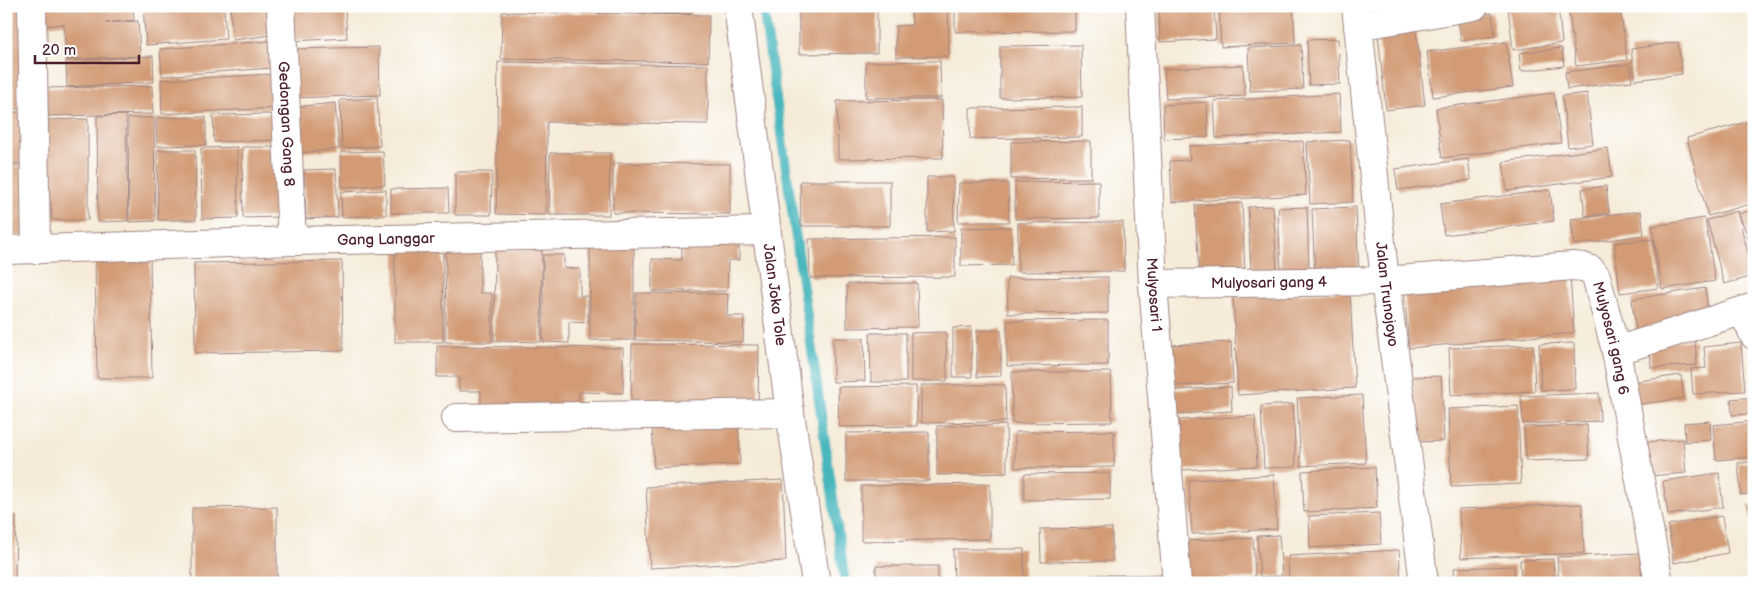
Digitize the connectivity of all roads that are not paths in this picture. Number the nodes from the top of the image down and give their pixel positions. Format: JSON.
{"nodes":[{"id":1,"x":32,"y":6,"type":"edge"},
{"id":2,"x":281,"y":6,"type":"edge"},
{"id":3,"x":738,"y":6,"type":"edge"},
{"id":4,"x":1140,"y":6,"type":"edge"},
{"id":5,"x":1474,"y":6,"type":"edge"},
{"id":6,"x":1357,"y":16,"type":"edge"},
{"id":7,"x":766,"y":231,"type":"junction"},
{"id":8,"x":292,"y":241,"type":"junction"},
{"id":9,"x":6,"y":250,"type":"edge"},
{"id":10,"x":36,"y":250,"type":"junction"},
{"id":11,"x":1385,"y":280,"type":"junction"},
{"id":12,"x":1153,"y":284,"type":"junction"},
{"id":13,"x":1750,"y":318,"type":"edge"},
{"id":14,"x":1616,"y":351,"type":"junction"},
{"id":15,"x":790,"y":413,"type":"junction"},
{"id":16,"x":456,"y":418,"type":"dead end"},
{"id":17,"x":816,"y":583,"type":"edge"},
{"id":18,"x":1177,"y":583,"type":"edge"},
{"id":19,"x":1424,"y":583,"type":"edge"},
{"id":20,"x":1659,"y":583,"type":"edge"}],
"edges":[{"from":1,"to":10,"type":"street"},
{"from":2,"to":8,"type":"street","name":"Gedongan Gang 8"},
{"from":3,"to":7,"type":"street","name":"Jalan Joko Tole"},
{"from":4,"to":12,"type":"street","name":"Mulyosari 1"},
{"from":5,"to":6,"type":"street"},
{"from":6,"to":11,"type":"street","name":"Jalan Trunojoyo"},
{"from":7,"to":8,"type":"street","name":"Gang Langgar"},
{"from":7,"to":15,"type":"street","name":"Jalan Joko Tole"},
{"from":8,"to":10,"type":"street","name":"Gang Langgar"},
{"from":9,"to":10,"type":"street","name":"Gang Langgar"},
{"from":11,"to":12,"type":"street","name":"Mulyosari gang 4"},
{"from":11,"to":14,"type":"street","name":"Mulyosari gang 6"},
{"from":11,"to":19,"type":"street","name":"Jalan Trunojoyo"},
{"from":12,"to":18,"type":"street","name":"Mulyosari 1"},
{"from":13,"to":14,"type":"street"},
{"from":14,"to":20,"type":"street","name":"Mulyosari gang 6"},
{"from":15,"to":16,"type":"street"},
{"from":15,"to":17,"type":"street","name":"Jalan Joko Tole"}]}
